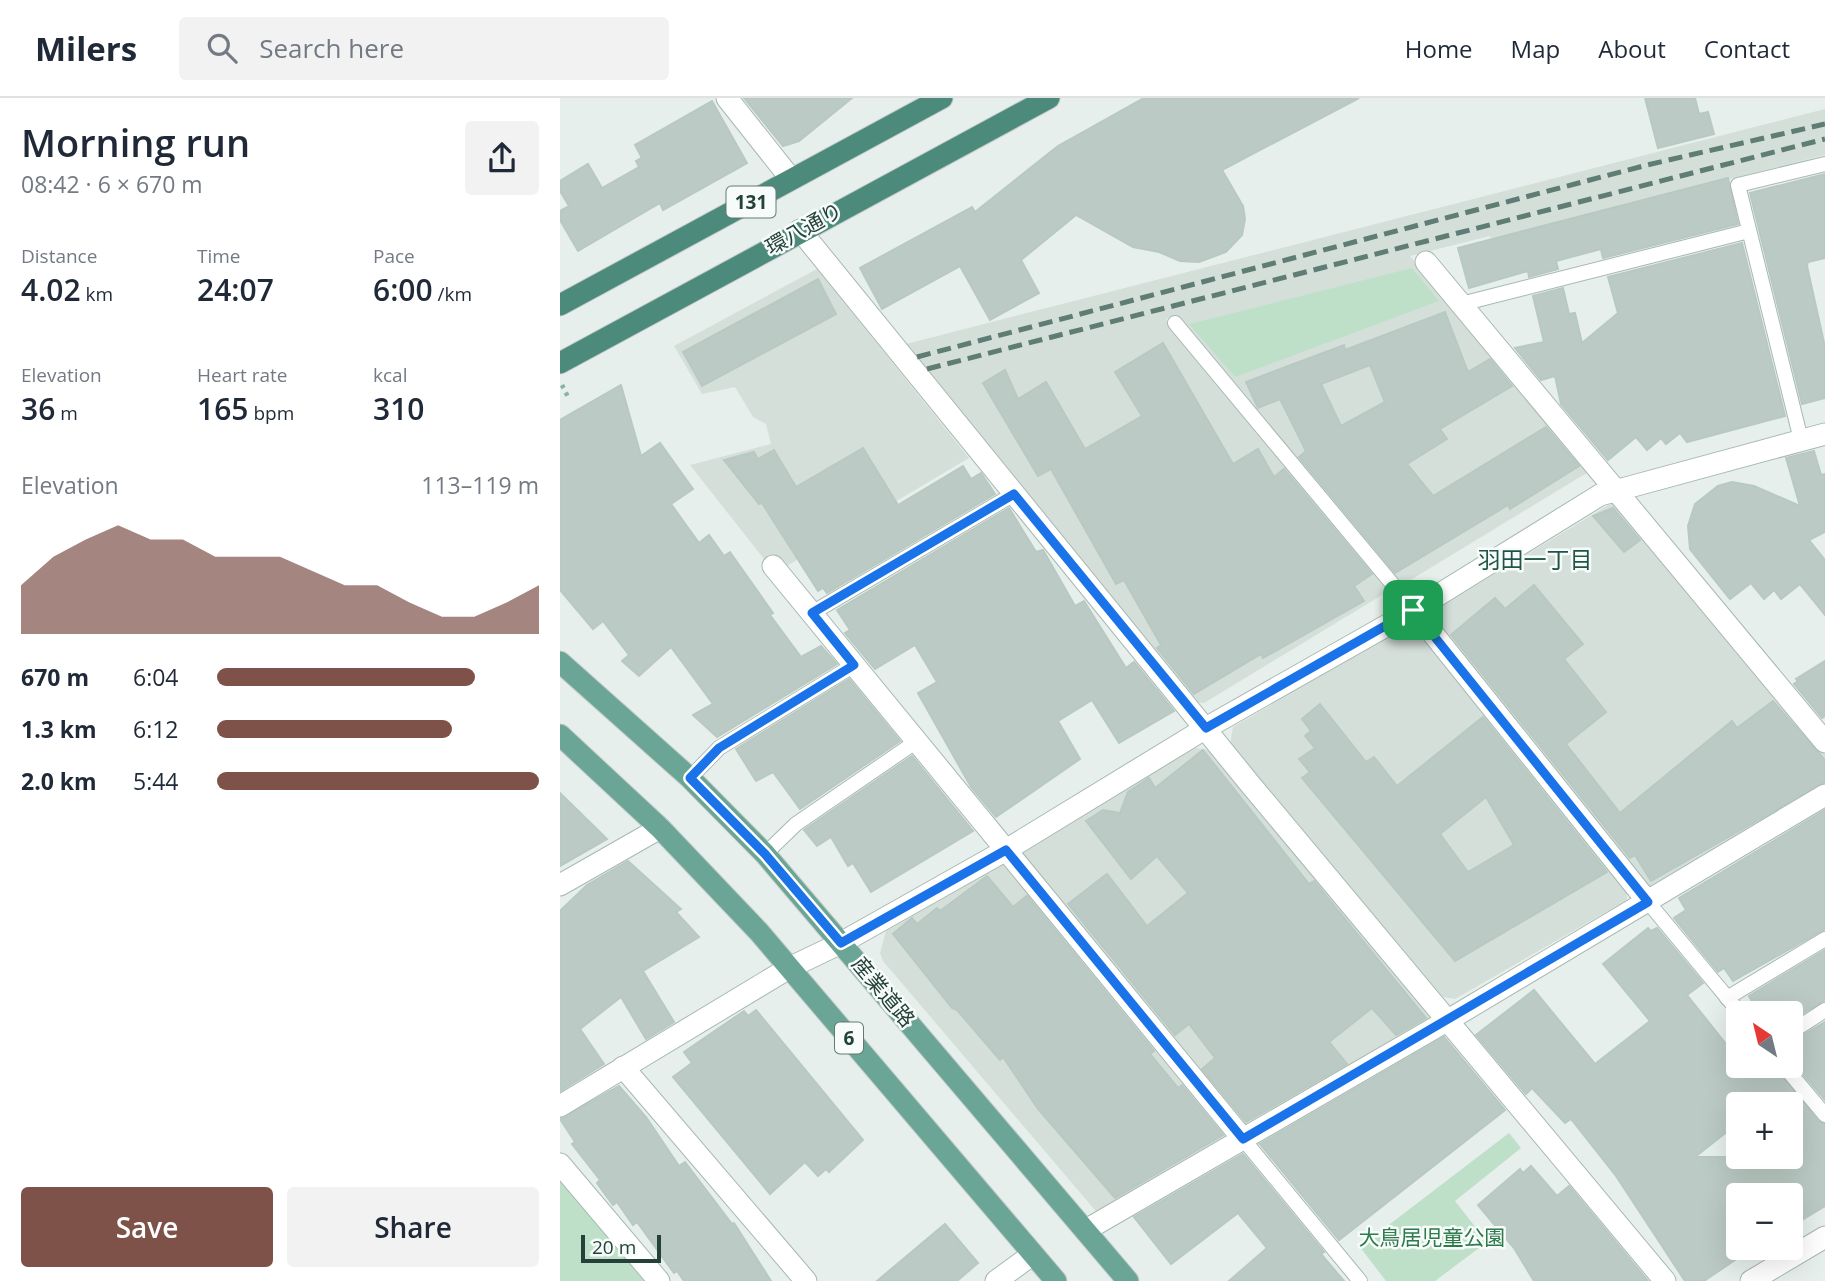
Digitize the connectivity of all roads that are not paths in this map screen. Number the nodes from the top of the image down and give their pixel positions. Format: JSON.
{"nodes":[{"id":1,"x":727,"y":98,"type":"edge"},
{"id":2,"x":942,"y":98,"type":"edge"},
{"id":3,"x":1049,"y":98,"type":"edge"},
{"id":4,"x":1825,"y":164,"type":"edge"},
{"id":5,"x":791,"y":179,"type":"junction"},
{"id":6,"x":800,"y":230,"type":"junction"},
{"id":7,"x":1749,"y":231,"type":"junction"},
{"id":8,"x":1426,"y":262,"type":"dead end"},
{"id":9,"x":1461,"y":304,"type":"junction"},
{"id":10,"x":560,"y":305,"type":"edge"},
{"id":11,"x":1175,"y":323,"type":"dead end"},
{"id":12,"x":560,"y":363,"type":"edge"},
{"id":13,"x":1825,"y":434,"type":"edge"},
{"id":14,"x":1801,"y":440,"type":"junction"},
{"id":15,"x":1616,"y":488,"type":"junction"},
{"id":16,"x":1014,"y":494,"type":"junction"},
{"id":17,"x":773,"y":566,"type":"dead end"},
{"id":18,"x":1413,"y":610,"type":"junction"},
{"id":19,"x":812,"y":613,"type":"junction"},
{"id":20,"x":560,"y":662,"type":"edge"},
{"id":21,"x":854,"y":665,"type":"junction"},
{"id":22,"x":1206,"y":728,"type":"junction"},
{"id":23,"x":560,"y":735,"type":"edge"},
{"id":24,"x":917,"y":741,"type":"junction"},
{"id":25,"x":1825,"y":742,"type":"edge"},
{"id":26,"x":690,"y":778,"type":"junction"},
{"id":27,"x":1825,"y":796,"type":"edge"},
{"id":28,"x":660,"y":828,"type":"junction"},
{"id":29,"x":1006,"y":850,"type":"junction"},
{"id":30,"x":765,"y":854,"type":"junction"},
{"id":31,"x":560,"y":885,"type":"edge"},
{"id":32,"x":1648,"y":902,"type":"junction"},
{"id":33,"x":1825,"y":939,"type":"edge"},
{"id":34,"x":841,"y":943,"type":"junction"},
{"id":35,"x":789,"y":968,"type":"junction"},
{"id":36,"x":1727,"y":998,"type":"junction"},
{"id":37,"x":1730,"y":1001,"type":"edge"},
{"id":38,"x":1825,"y":1010,"type":"edge"},
{"id":39,"x":1450,"y":1019,"type":"junction"},
{"id":40,"x":1803,"y":1024,"type":"edge"},
{"id":41,"x":623,"y":1067,"type":"junction"},
{"id":42,"x":1794,"y":1078,"type":"edge"},
{"id":43,"x":560,"y":1106,"type":"edge"},
{"id":44,"x":1825,"y":1114,"type":"edge"},
{"id":45,"x":1243,"y":1139,"type":"junction"},
{"id":46,"x":560,"y":1164,"type":"edge"},
{"id":47,"x":1086,"y":1230,"type":"junction"},
{"id":48,"x":1825,"y":1237,"type":"edge"},
{"id":49,"x":1033,"y":1254,"type":"junction"},
{"id":50,"x":659,"y":1281,"type":"edge"},
{"id":51,"x":806,"y":1281,"type":"edge"},
{"id":52,"x":996,"y":1281,"type":"edge"},
{"id":53,"x":1056,"y":1281,"type":"edge"},
{"id":54,"x":1128,"y":1281,"type":"edge"},
{"id":55,"x":1360,"y":1281,"type":"edge"},
{"id":56,"x":1665,"y":1281,"type":"edge"},
{"id":57,"x":1751,"y":1281,"type":"edge"}],
"edges":[{"from":1,"to":5,"type":"street"},
{"from":2,"to":5,"type":"highway","number":"131"},
{"from":3,"to":6,"type":"highway","name":"環八通り","number":"131"},
{"from":4,"to":7,"type":"lane"},
{"from":5,"to":10,"type":"highway","number":"131"},
{"from":6,"to":12,"type":"highway","name":"環八通り","number":"131"},
{"from":6,"to":16,"type":"street"},
{"from":7,"to":9,"type":"lane"},
{"from":7,"to":14,"type":"lane"},
{"from":8,"to":9,"type":"street"},
{"from":9,"to":15,"type":"street"},
{"from":11,"to":18,"type":"lane"},
{"from":13,"to":14,"type":"street"},
{"from":14,"to":15,"type":"street"},
{"from":15,"to":18,"type":"street"},
{"from":15,"to":25,"type":"street"},
{"from":16,"to":19,"type":"lane"},
{"from":16,"to":22,"type":"street"},
{"from":17,"to":19,"type":"street"},
{"from":18,"to":22,"type":"street"},
{"from":18,"to":32,"type":"street"},
{"from":19,"to":21,"type":"street"},
{"from":20,"to":26,"type":"main road","name":"産業道路"},
{"from":21,"to":24,"type":"street"},
{"from":21,"to":26,"type":"lane"},
{"from":22,"to":29,"type":"street"},
{"from":22,"to":39,"type":"street"},
{"from":23,"to":28,"type":"main road","number":"6"},
{"from":24,"to":29,"type":"street"},
{"from":24,"to":30,"type":"lane"},
{"from":26,"to":30,"type":"main road","name":"産業道路"},
{"from":27,"to":32,"type":"street"},
{"from":28,"to":31,"type":"street"},
{"from":28,"to":35,"type":"main road","number":"6"},
{"from":29,"to":34,"type":"street"},
{"from":29,"to":45,"type":"street"},
{"from":30,"to":34,"type":"main road","name":"産業道路"},
{"from":32,"to":36,"type":"lane"},
{"from":32,"to":39,"type":"street"},
{"from":33,"to":36,"type":"lane"},
{"from":34,"to":35,"type":"street"},
{"from":34,"to":47,"type":"main road","name":"産業道路"},
{"from":35,"to":41,"type":"street"},
{"from":35,"to":49,"type":"main road","number":"6"},
{"from":36,"to":37,"type":"lane"},
{"from":38,"to":40,"type":"lane"},
{"from":39,"to":45,"type":"street"},
{"from":39,"to":56,"type":"street"},
{"from":41,"to":43,"type":"street"},
{"from":41,"to":51,"type":"street"},
{"from":42,"to":44,"type":"lane"},
{"from":45,"to":47,"type":"street"},
{"from":45,"to":55,"type":"lane"},
{"from":46,"to":50,"type":"street"},
{"from":47,"to":54,"type":"main road","name":"産業道路"},
{"from":48,"to":57,"type":"street"},
{"from":49,"to":52,"type":"street"},
{"from":49,"to":53,"type":"main road","number":"6"}]}
